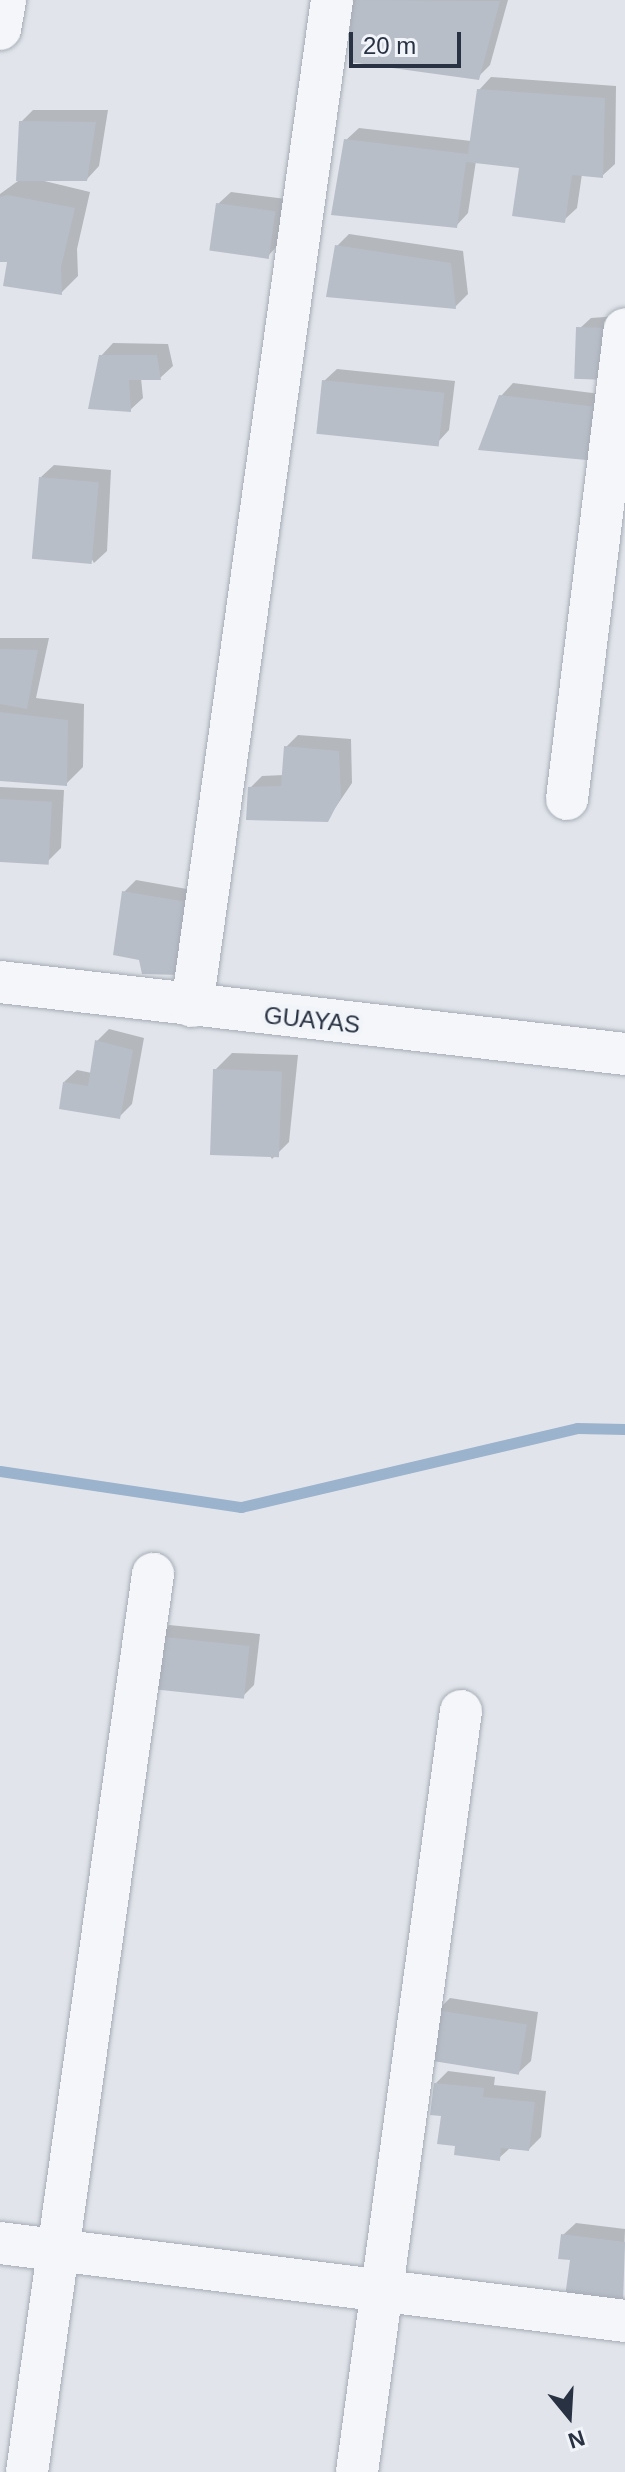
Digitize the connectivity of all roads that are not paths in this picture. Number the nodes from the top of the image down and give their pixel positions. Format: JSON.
{"nodes":[{"id":1,"x":5,"y":0,"type":"edge"},
{"id":2,"x":332,"y":0,"type":"edge"},
{"id":3,"x":0,"y":29,"type":"edge"},
{"id":4,"x":625,"y":330,"type":"edge"},
{"id":5,"x":620,"y":427,"type":"edge"},
{"id":6,"x":567,"y":799,"type":"dead end"},
{"id":7,"x":0,"y":982,"type":"edge"},
{"id":8,"x":192,"y":1006,"type":"junction"},
{"id":9,"x":625,"y":1054,"type":"edge"},
{"id":10,"x":153,"y":1574,"type":"dead end"},
{"id":11,"x":461,"y":1711,"type":"dead end"},
{"id":12,"x":0,"y":2243,"type":"edge"},
{"id":13,"x":59,"y":2249,"type":"junction"},
{"id":14,"x":386,"y":2288,"type":"junction"},
{"id":15,"x":625,"y":2321,"type":"edge"},
{"id":16,"x":27,"y":2472,"type":"edge"},
{"id":17,"x":357,"y":2472,"type":"edge"}],
"edges":[{"from":1,"to":3,"type":"street"},
{"from":2,"to":8,"type":"street"},
{"from":4,"to":5,"type":"street"},
{"from":5,"to":6,"type":"street"},
{"from":7,"to":8,"type":"street","name":"GUAYAS"},
{"from":8,"to":9,"type":"street","name":"GUAYAS"},
{"from":10,"to":13,"type":"street"},
{"from":11,"to":14,"type":"street"},
{"from":12,"to":13,"type":"street"},
{"from":13,"to":14,"type":"street"},
{"from":13,"to":16,"type":"street"},
{"from":14,"to":15,"type":"street"},
{"from":14,"to":17,"type":"street"}]}
